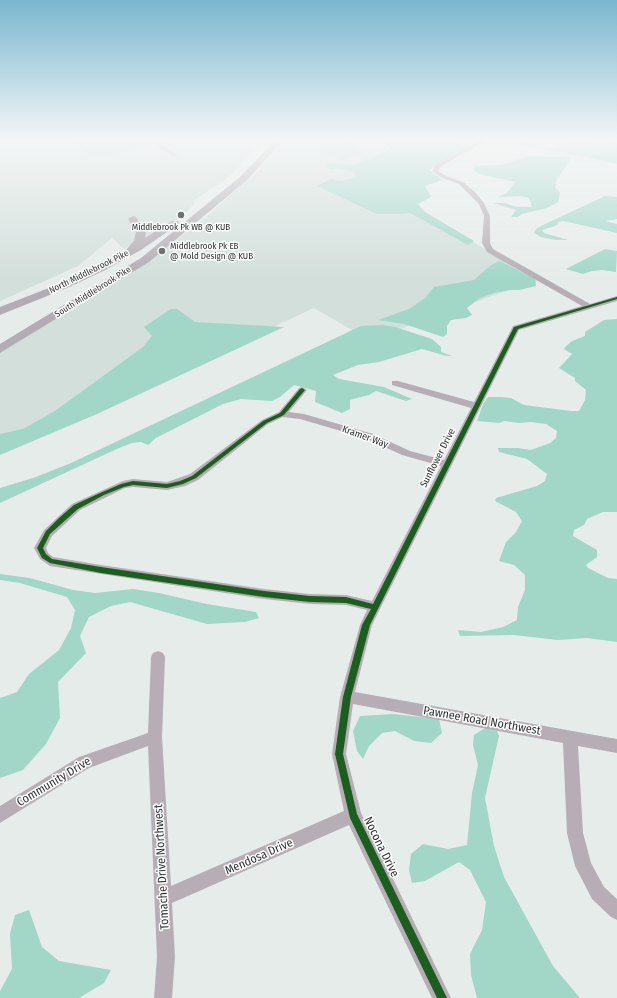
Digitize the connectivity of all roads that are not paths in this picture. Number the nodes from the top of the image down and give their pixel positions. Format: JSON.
{"nodes":[{"id":1,"x":223,"y":187,"type":"edge"},
{"id":2,"x":232,"y":187,"type":"edge"},
{"id":3,"x":465,"y":187,"type":"edge"},
{"id":4,"x":133,"y":219,"type":"dead end"},
{"id":5,"x":178,"y":227,"type":"junction"},
{"id":6,"x":120,"y":258,"type":"junction"},
{"id":7,"x":617,"y":298,"type":"edge"},
{"id":8,"x":588,"y":306,"type":"junction"},
{"id":9,"x":0,"y":311,"type":"edge"},
{"id":10,"x":0,"y":349,"type":"edge"},
{"id":11,"x":395,"y":383,"type":"dead end"},
{"id":12,"x":302,"y":390,"type":"dead end"},
{"id":13,"x":476,"y":406,"type":"junction"},
{"id":14,"x":282,"y":414,"type":"junction"},
{"id":15,"x":446,"y":464,"type":"junction"},
{"id":16,"x":375,"y":607,"type":"junction"},
{"id":17,"x":158,"y":657,"type":"dead end"},
{"id":18,"x":347,"y":697,"type":"junction"},
{"id":19,"x":155,"y":737,"type":"junction"},
{"id":20,"x":570,"y":737,"type":"junction"},
{"id":21,"x":617,"y":746,"type":"edge"},
{"id":22,"x":0,"y":815,"type":"edge"},
{"id":23,"x":353,"y":815,"type":"junction"},
{"id":24,"x":164,"y":898,"type":"junction"},
{"id":25,"x":617,"y":911,"type":"edge"},
{"id":26,"x":163,"y":998,"type":"edge"},
{"id":27,"x":442,"y":998,"type":"edge"}],
"edges":[{"from":1,"to":5,"type":"main road"},
{"from":2,"to":5,"type":"main road"},
{"from":3,"to":8,"type":"street"},
{"from":4,"to":6,"type":"main road"},
{"from":5,"to":6,"type":"main road","name":"North Middlebrook Pike"},
{"from":5,"to":10,"type":"main road","name":"South Middlebrook Pike"},
{"from":6,"to":9,"type":"main road","name":"North Middlebrook Pike"},
{"from":7,"to":8,"type":"street","name":"Sunflower Drive"},
{"from":8,"to":13,"type":"street","name":"Sunflower Drive"},
{"from":11,"to":13,"type":"street"},
{"from":12,"to":14,"type":"street"},
{"from":13,"to":15,"type":"street","name":"Sunflower Drive"},
{"from":14,"to":15,"type":"street","name":"Kramer Way"},
{"from":14,"to":16,"type":"street"},
{"from":15,"to":16,"type":"street","name":"Sunflower Drive"},
{"from":16,"to":18,"type":"street","name":"Sunflower Drive"},
{"from":17,"to":19,"type":"street","name":"Tomache Drive Northwest"},
{"from":18,"to":20,"type":"street","name":"Pawnee Road Northwest"},
{"from":18,"to":23,"type":"street","name":"Nocona Drive"},
{"from":19,"to":22,"type":"street","name":"Community Drive"},
{"from":19,"to":24,"type":"street","name":"Tomache Drive Northwest"},
{"from":20,"to":21,"type":"street","name":"Pawnee Road Northwest"},
{"from":20,"to":25,"type":"street"},
{"from":23,"to":24,"type":"street","name":"Mendosa Drive"},
{"from":23,"to":27,"type":"street","name":"Nocona Drive"},
{"from":24,"to":26,"type":"street","name":"Tomache Drive Northwest"}]}
